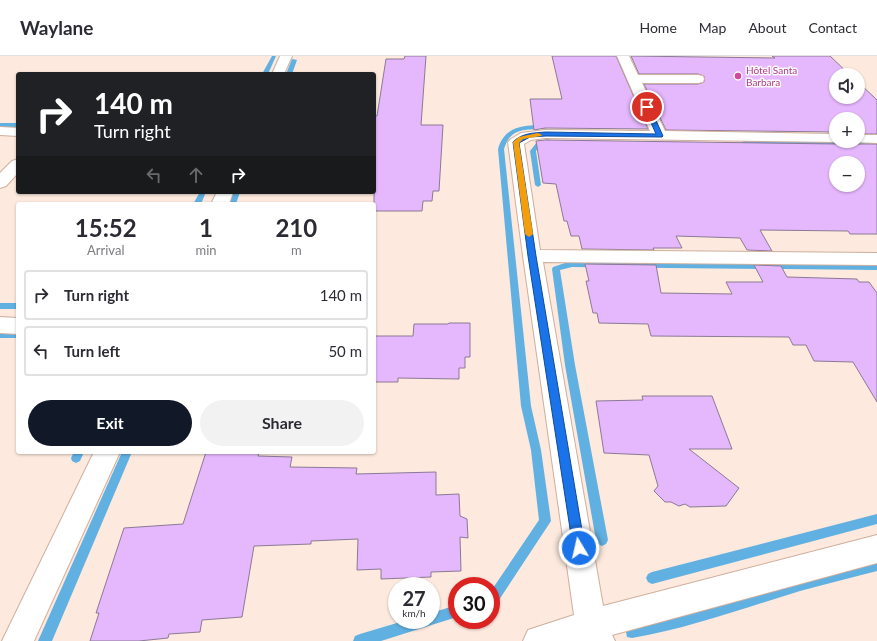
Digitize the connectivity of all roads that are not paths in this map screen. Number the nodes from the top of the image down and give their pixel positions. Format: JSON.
{"nodes":[{"id":1,"x":286,"y":56,"type":"edge"},
{"id":2,"x":623,"y":56,"type":"edge"},
{"id":3,"x":279,"y":72,"type":"edge"},
{"id":4,"x":634,"y":78,"type":"junction"},
{"id":5,"x":698,"y":79,"type":"dead end"},
{"id":6,"x":0,"y":131,"type":"edge"},
{"id":7,"x":16,"y":132,"type":"edge"},
{"id":8,"x":660,"y":136,"type":"junction"},
{"id":9,"x":829,"y":138,"type":"edge"},
{"id":10,"x":865,"y":139,"type":"edge"},
{"id":11,"x":877,"y":139,"type":"edge"},
{"id":12,"x":16,"y":166,"type":"edge"},
{"id":13,"x":0,"y":183,"type":"edge"},
{"id":14,"x":532,"y":256,"type":"junction"},
{"id":15,"x":877,"y":259,"type":"edge"},
{"id":16,"x":0,"y":325,"type":"edge"},
{"id":17,"x":16,"y":326,"type":"edge"},
{"id":18,"x":106,"y":454,"type":"edge"},
{"id":19,"x":877,"y":549,"type":"edge"},
{"id":20,"x":595,"y":633,"type":"edge"},
{"id":21,"x":18,"y":641,"type":"edge"},
{"id":22,"x":539,"y":641,"type":"edge"}],
"edges":[{"from":1,"to":3,"type":"street"},
{"from":2,"to":4,"type":"street"},
{"from":4,"to":5,"type":"street"},
{"from":4,"to":8,"type":"street"},
{"from":6,"to":7,"type":"street"},
{"from":8,"to":9,"type":"street"},
{"from":8,"to":14,"type":"street"},
{"from":10,"to":11,"type":"street"},
{"from":12,"to":13,"type":"street"},
{"from":14,"to":15,"type":"street"},
{"from":14,"to":20,"type":"street"},
{"from":16,"to":17,"type":"street"},
{"from":18,"to":21,"type":"street"},
{"from":19,"to":20,"type":"street"},
{"from":20,"to":22,"type":"street"}]}
